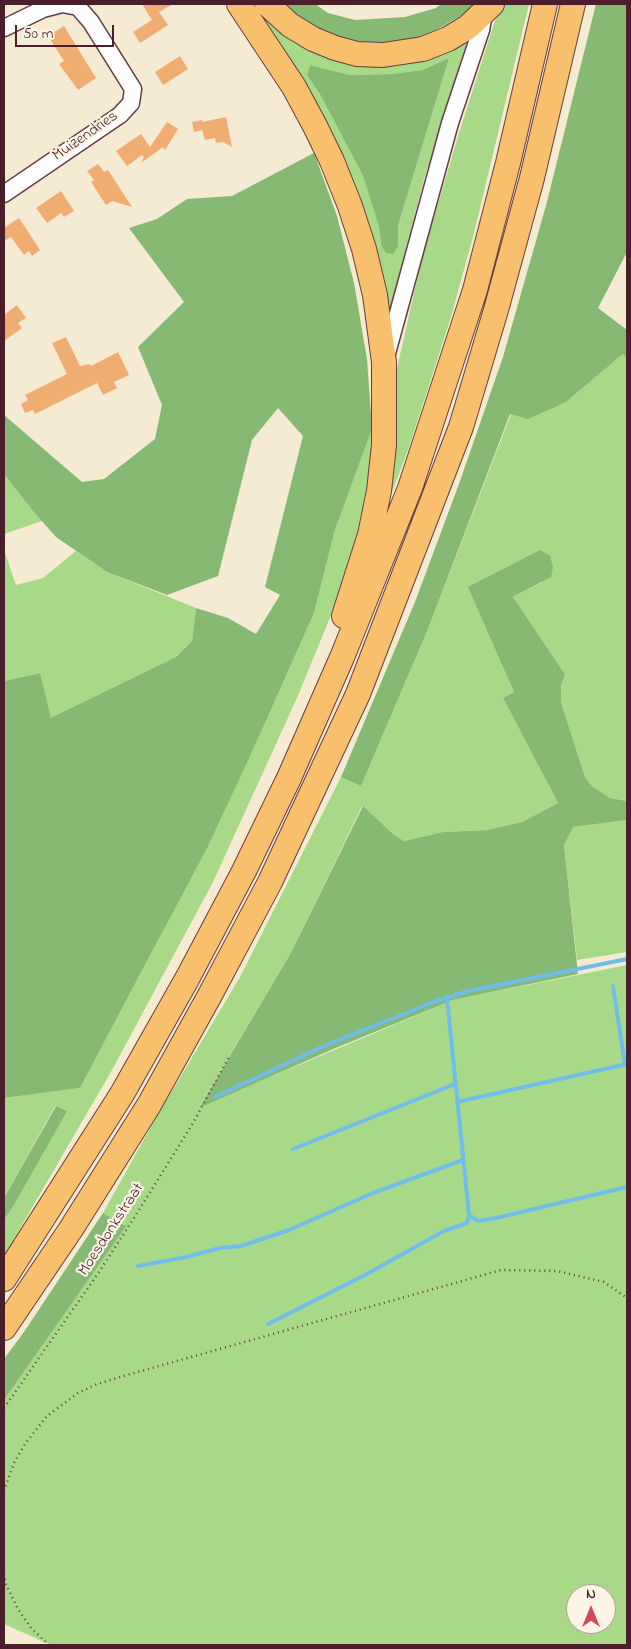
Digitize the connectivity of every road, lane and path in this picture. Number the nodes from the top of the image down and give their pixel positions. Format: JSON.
{"nodes":[{"id":1,"x":239,"y":4,"type":"edge"},
{"id":2,"x":267,"y":4,"type":"edge"},
{"id":3,"x":545,"y":4,"type":"edge"},
{"id":4,"x":573,"y":4,"type":"edge"},
{"id":5,"x":488,"y":8,"type":"edge"},
{"id":6,"x":4,"y":28,"type":"edge"},
{"id":7,"x":4,"y":194,"type":"edge"},
{"id":8,"x":384,"y":362,"type":"junction"},
{"id":9,"x":343,"y":655,"type":"junction"},
{"id":10,"x":229,"y":1057,"type":"dead end"},
{"id":11,"x":4,"y":1279,"type":"edge"},
{"id":12,"x":627,"y":1298,"type":"edge"},
{"id":13,"x":4,"y":1328,"type":"edge"},
{"id":14,"x":4,"y":1408,"type":"edge"},
{"id":15,"x":4,"y":1492,"type":"edge"},
{"id":16,"x":4,"y":1574,"type":"edge"},
{"id":17,"x":50,"y":1645,"type":"edge"}],
"edges":[{"from":1,"to":8,"type":"highway"},
{"from":2,"to":5,"type":"highway"},
{"from":3,"to":9,"type":"highway"},
{"from":4,"to":13,"type":"highway"},
{"from":5,"to":8,"type":"street"},
{"from":6,"to":7,"type":"street","name":"Muizendries"},
{"from":8,"to":9,"type":"highway"},
{"from":9,"to":11,"type":"highway"},
{"from":10,"to":14,"type":"path","name":"Moesdonkstraat"},
{"from":12,"to":15,"type":"path"},
{"from":16,"to":17,"type":"path"}]}
